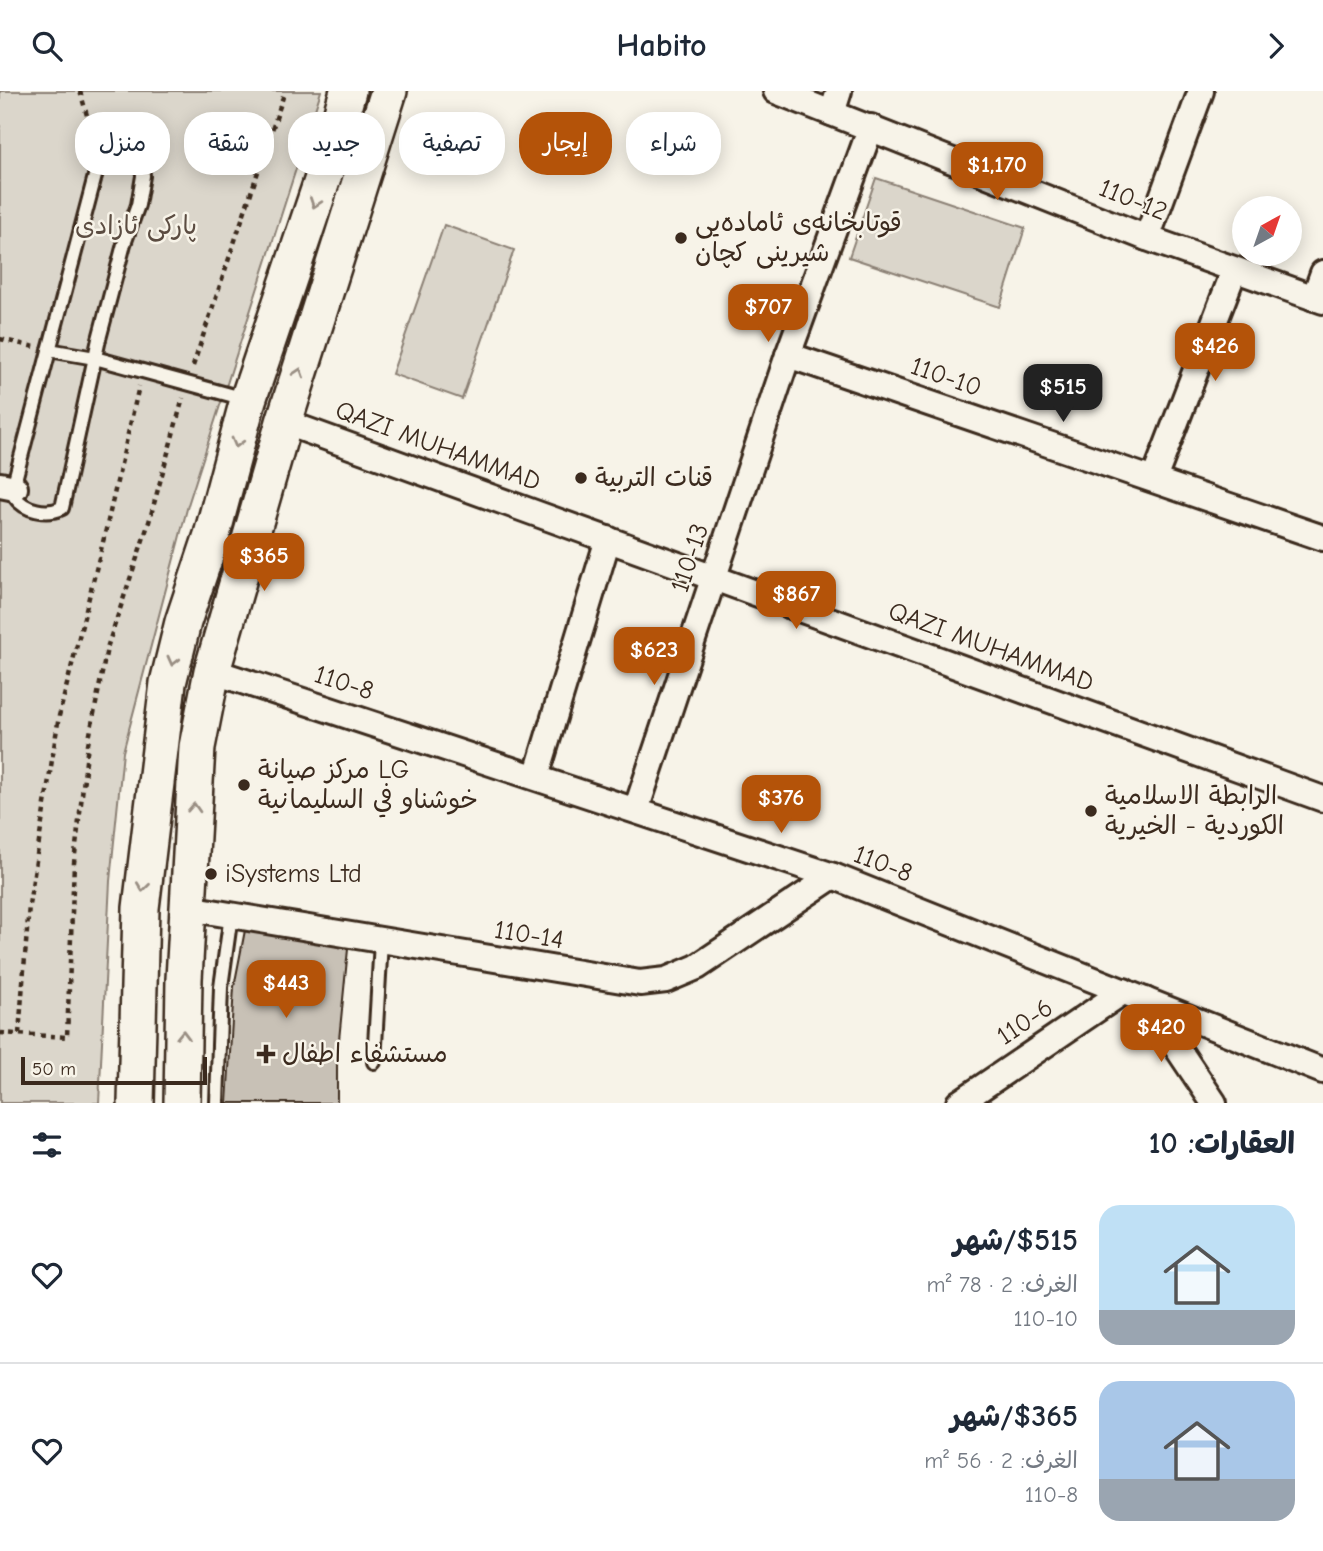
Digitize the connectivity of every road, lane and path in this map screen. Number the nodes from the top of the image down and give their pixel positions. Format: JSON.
{"nodes":[{"id":1,"x":79,"y":91,"type":"edge"},
{"id":2,"x":285,"y":91,"type":"edge"},
{"id":3,"x":348,"y":91,"type":"edge"},
{"id":4,"x":388,"y":91,"type":"edge"},
{"id":5,"x":776,"y":91,"type":"edge"},
{"id":6,"x":1201,"y":91,"type":"edge"},
{"id":7,"x":836,"y":102,"type":"edge"},
{"id":8,"x":86,"y":112,"type":"edge"},
{"id":9,"x":871,"y":127,"type":"junction"},
{"id":10,"x":95,"y":175,"type":"edge"},
{"id":11,"x":143,"y":175,"type":"edge"},
{"id":12,"x":1147,"y":238,"type":"junction"},
{"id":13,"x":1234,"y":271,"type":"junction"},
{"id":14,"x":1323,"y":273,"type":"edge"},
{"id":15,"x":1319,"y":300,"type":"edge"},
{"id":16,"x":0,"y":339,"type":"edge"},
{"id":17,"x":49,"y":350,"type":"junction"},
{"id":18,"x":788,"y":355,"type":"junction"},
{"id":19,"x":95,"y":358,"type":"junction"},
{"id":20,"x":142,"y":371,"type":"junction"},
{"id":21,"x":187,"y":383,"type":"junction"},
{"id":22,"x":248,"y":400,"type":"junction"},
{"id":23,"x":284,"y":422,"type":"junction"},
{"id":24,"x":1154,"y":479,"type":"junction"},
{"id":25,"x":7,"y":487,"type":"edge"},
{"id":26,"x":1323,"y":538,"type":"edge"},
{"id":27,"x":608,"y":539,"type":"junction"},
{"id":28,"x":715,"y":578,"type":"junction"},
{"id":29,"x":212,"y":671,"type":"junction"},
{"id":30,"x":536,"y":777,"type":"junction"},
{"id":31,"x":1323,"y":799,"type":"edge"},
{"id":32,"x":636,"y":810,"type":"junction"},
{"id":33,"x":833,"y":876,"type":"junction"},
{"id":34,"x":188,"y":908,"type":"junction"},
{"id":35,"x":231,"y":915,"type":"junction"},
{"id":36,"x":381,"y":941,"type":"junction"},
{"id":37,"x":1134,"y":996,"type":"junction"},
{"id":38,"x":0,"y":1033,"type":"edge"},
{"id":39,"x":19,"y":1034,"type":"junction"},
{"id":40,"x":374,"y":1062,"type":"dead end"},
{"id":41,"x":1323,"y":1071,"type":"edge"},
{"id":42,"x":136,"y":1103,"type":"edge"},
{"id":43,"x":182,"y":1103,"type":"edge"},
{"id":44,"x":217,"y":1103,"type":"edge"},
{"id":45,"x":959,"y":1103,"type":"edge"},
{"id":46,"x":1214,"y":1103,"type":"edge"}],
"edges":[{"from":1,"to":8,"type":"path"},
{"from":2,"to":21,"type":"path"},
{"from":3,"to":22,"type":"main road","one_way":true},
{"from":23,"to":4,"type":"main road","one_way":true},
{"from":5,"to":7,"type":"street","name":"110-12"},
{"from":6,"to":12,"type":"street"},
{"from":7,"to":9,"type":"street","name":"110-12"},
{"from":9,"to":12,"type":"street","name":"110-12"},
{"from":9,"to":18,"type":"street","name":"110-13"},
{"from":10,"to":17,"type":"lane"},
{"from":11,"to":19,"type":"lane"},
{"from":12,"to":13,"type":"street","name":"110-12"},
{"from":13,"to":15,"type":"street","name":"110-12"},
{"from":13,"to":24,"type":"street"},
{"from":14,"to":15,"type":"street"},
{"from":16,"to":17,"type":"path"},
{"from":17,"to":19,"type":"lane"},
{"from":17,"to":25,"type":"lane"},
{"from":18,"to":24,"type":"street","name":"110-10"},
{"from":18,"to":28,"type":"street","name":"110-13"},
{"from":19,"to":20,"type":"lane"},
{"from":19,"to":25,"type":"lane"},
{"from":20,"to":21,"type":"lane"},
{"from":20,"to":39,"type":"path"},
{"from":21,"to":22,"type":"lane"},
{"from":21,"to":39,"type":"path"},
{"from":22,"to":42,"type":"main road","one_way":true},
{"from":23,"to":27,"type":"street","name":"QAZI MUHAMMAD"},
{"from":23,"to":29,"type":"main road"},
{"from":24,"to":26,"type":"street","name":"110-10"},
{"from":27,"to":28,"type":"street","name":"QAZI MUHAMMAD"},
{"from":27,"to":30,"type":"street"},
{"from":28,"to":31,"type":"street","name":"QAZI MUHAMMAD"},
{"from":28,"to":32,"type":"street","name":"110-13"},
{"from":29,"to":30,"type":"street","name":"110-8"},
{"from":34,"to":29,"type":"main road","one_way":true},
{"from":30,"to":32,"type":"street","name":"110-8"},
{"from":32,"to":33,"type":"street","name":"110-8"},
{"from":33,"to":36,"type":"street","name":"110-14"},
{"from":33,"to":37,"type":"street","name":"110-8"},
{"from":34,"to":35,"type":"street","name":"110-14"},
{"from":43,"to":34,"type":"main road","one_way":true},
{"from":35,"to":36,"type":"street","name":"110-14"},
{"from":35,"to":44,"type":"lane"},
{"from":36,"to":40,"type":"lane"},
{"from":37,"to":41,"type":"street","name":"110-8"},
{"from":37,"to":45,"type":"street","name":"110-6"},
{"from":37,"to":46,"type":"street"},
{"from":38,"to":39,"type":"path"}]}
